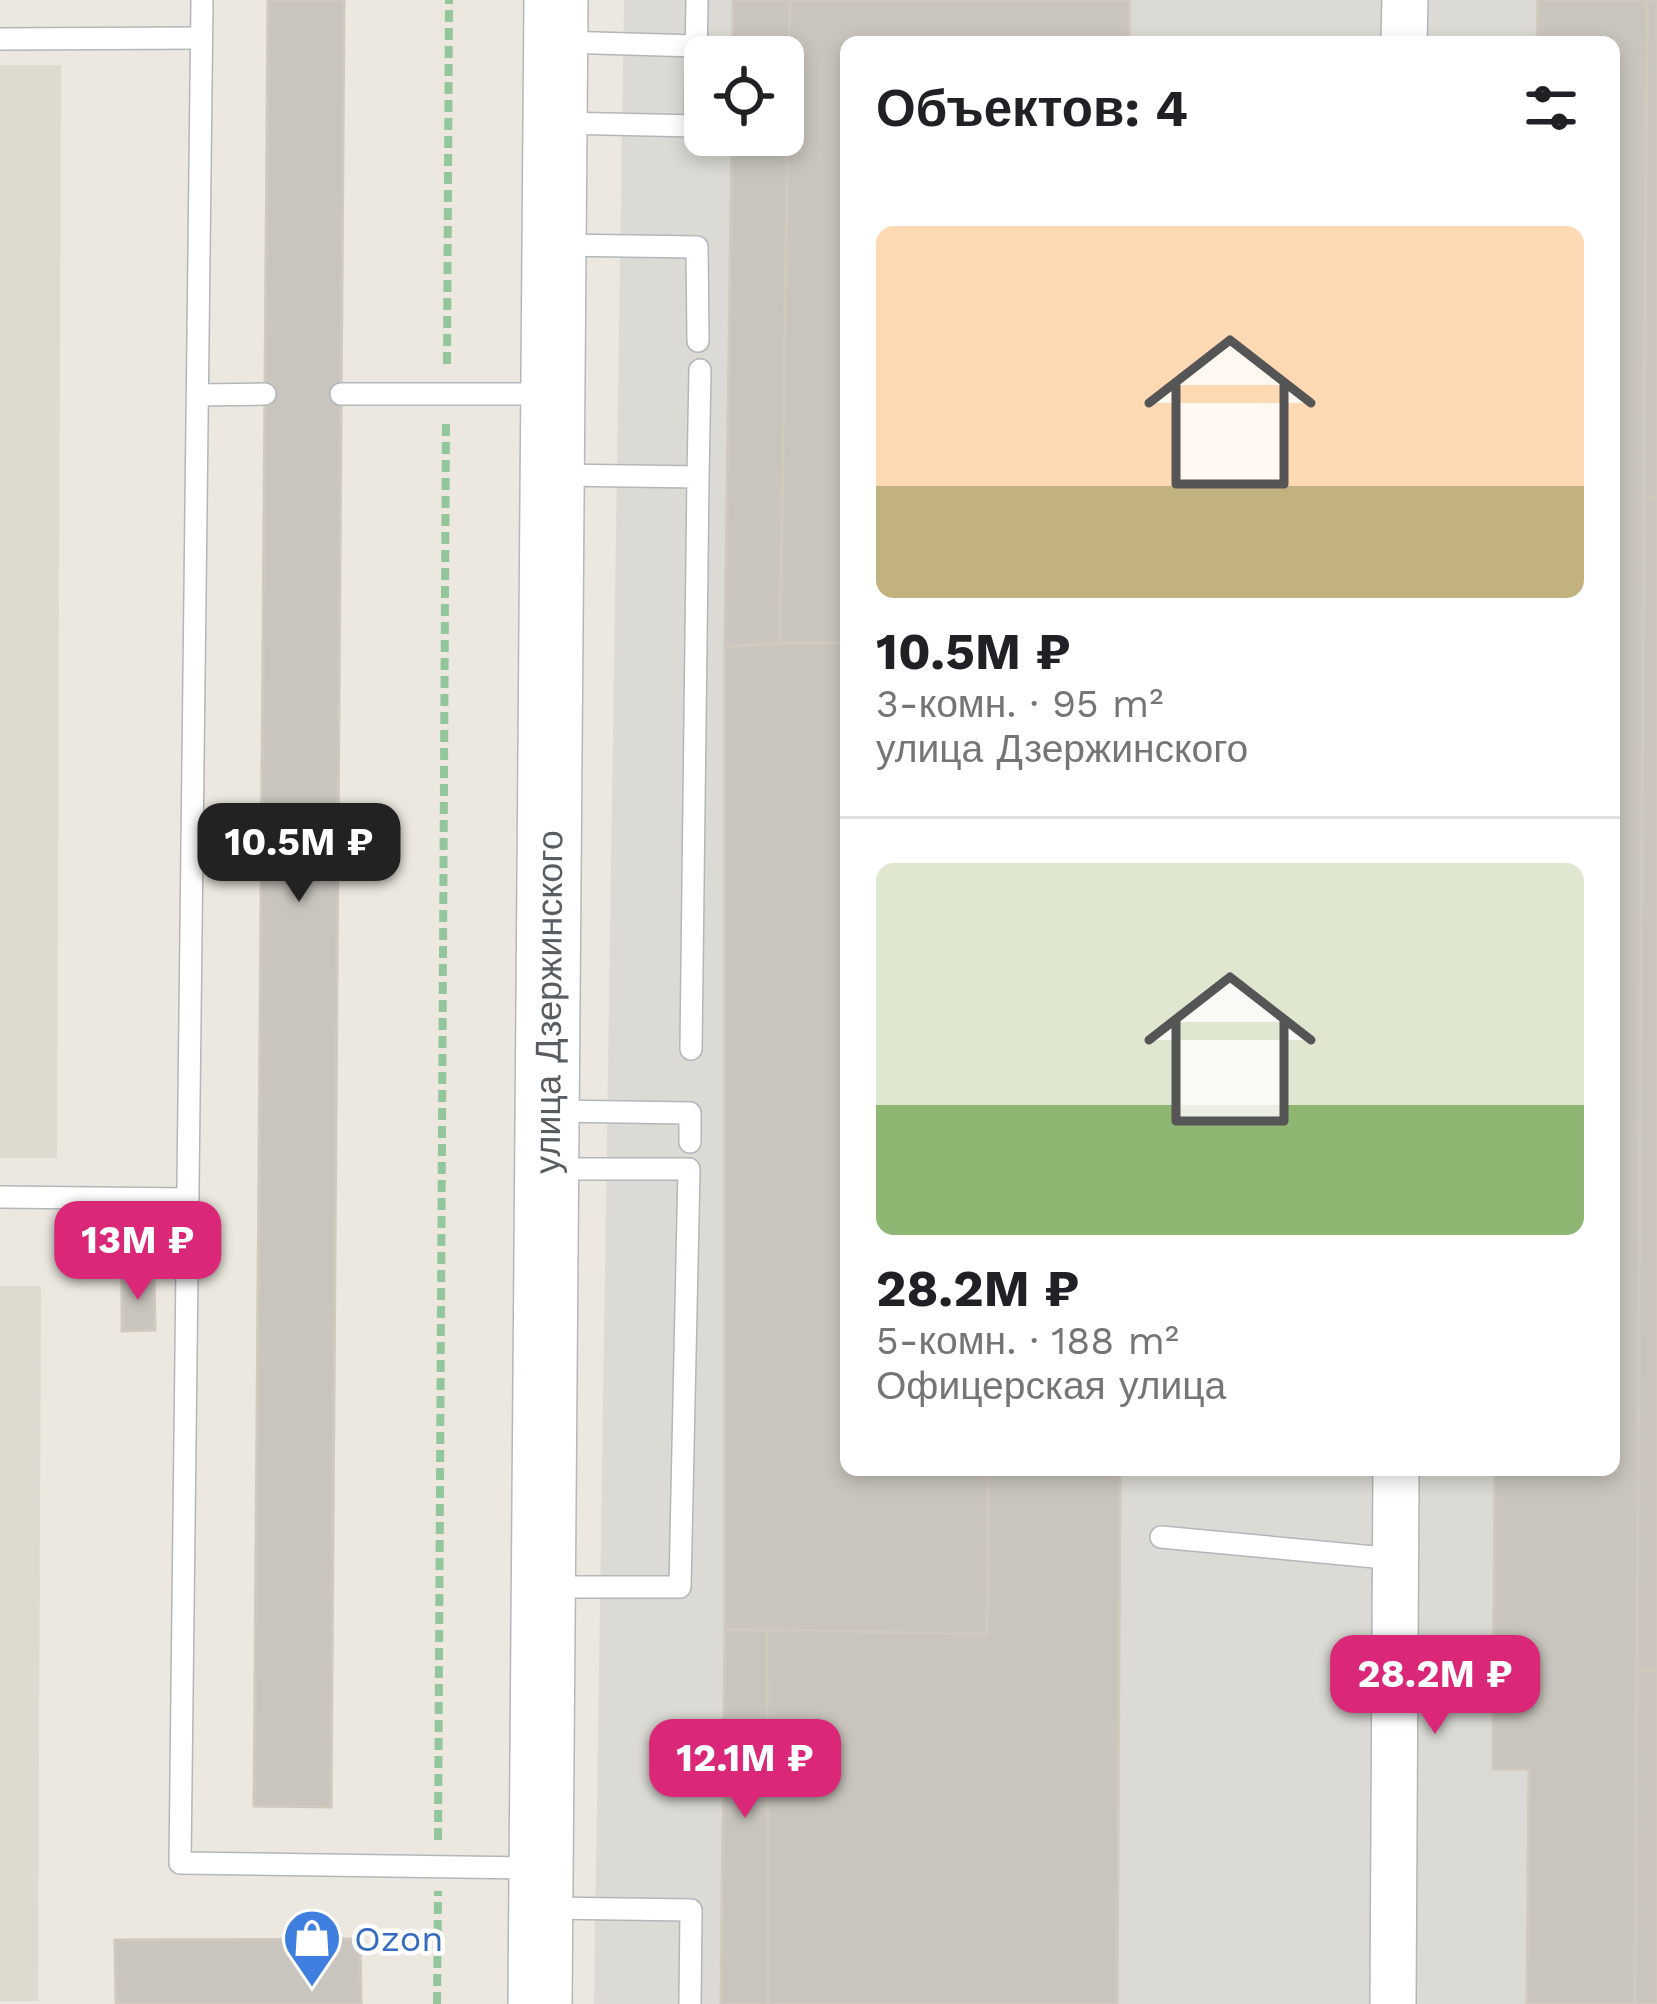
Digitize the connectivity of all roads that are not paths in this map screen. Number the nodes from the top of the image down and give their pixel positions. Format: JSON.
{"nodes":[{"id":1,"x":202,"y":0,"type":"edge"},
{"id":2,"x":697,"y":0,"type":"edge"},
{"id":3,"x":1405,"y":0,"type":"edge"},
{"id":4,"x":556,"y":21,"type":"edge"},
{"id":5,"x":696,"y":36,"type":"edge"},
{"id":6,"x":1404,"y":36,"type":"edge"},
{"id":7,"x":201,"y":38,"type":"junction"},
{"id":8,"x":0,"y":39,"type":"edge"},
{"id":9,"x":684,"y":44,"type":"edge"},
{"id":10,"x":555,"y":123,"type":"junction"},
{"id":11,"x":684,"y":126,"type":"edge"},
{"id":12,"x":554,"y":245,"type":"junction"},
{"id":13,"x":698,"y":341,"type":"dead end"},
{"id":14,"x":700,"y":370,"type":"dead end"},
{"id":15,"x":265,"y":394,"type":"dead end"},
{"id":16,"x":341,"y":394,"type":"dead end"},
{"id":17,"x":553,"y":394,"type":"junction"},
{"id":18,"x":197,"y":395,"type":"junction"},
{"id":19,"x":552,"y":475,"type":"junction"},
{"id":20,"x":698,"y":477,"type":"junction"},
{"id":21,"x":691,"y":1049,"type":"dead end"},
{"id":22,"x":547,"y":1140,"type":"junction"},
{"id":23,"x":690,"y":1142,"type":"dead end"},
{"id":24,"x":0,"y":1197,"type":"edge"},
{"id":25,"x":188,"y":1199,"type":"junction"},
{"id":26,"x":1396,"y":1476,"type":"edge"},
{"id":27,"x":1161,"y":1537,"type":"dead end"},
{"id":28,"x":1396,"y":1559,"type":"junction"},
{"id":29,"x":544,"y":1588,"type":"junction"},
{"id":30,"x":541,"y":1888,"type":"junction"},
{"id":31,"x":540,"y":2004,"type":"edge"},
{"id":32,"x":690,"y":2004,"type":"edge"},
{"id":33,"x":1394,"y":2004,"type":"edge"}],
"edges":[{"from":1,"to":7,"type":"lane"},
{"from":2,"to":5,"type":"lane"},
{"from":3,"to":6,"type":"street"},
{"from":4,"to":9,"type":"lane"},
{"from":4,"to":10,"type":"main road","name":"улица Дзержинского"},
{"from":7,"to":8,"type":"lane"},
{"from":7,"to":18,"type":"lane"},
{"from":10,"to":11,"type":"lane"},
{"from":10,"to":12,"type":"main road","name":"улица Дзержинского"},
{"from":12,"to":13,"type":"lane"},
{"from":12,"to":17,"type":"main road","name":"улица Дзержинского"},
{"from":14,"to":20,"type":"lane"},
{"from":15,"to":18,"type":"lane"},
{"from":16,"to":17,"type":"lane"},
{"from":17,"to":19,"type":"main road","name":"улица Дзержинского"},
{"from":18,"to":25,"type":"lane"},
{"from":19,"to":20,"type":"lane"},
{"from":19,"to":22,"type":"main road","name":"улица Дзержинского"},
{"from":20,"to":21,"type":"lane"},
{"from":22,"to":23,"type":"lane"},
{"from":22,"to":29,"type":"main road","name":"улица Дзержинского"},
{"from":22,"to":29,"type":"lane"},
{"from":24,"to":25,"type":"lane"},
{"from":25,"to":30,"type":"lane"},
{"from":26,"to":28,"type":"street"},
{"from":27,"to":28,"type":"lane"},
{"from":28,"to":33,"type":"street"},
{"from":29,"to":30,"type":"main road","name":"улица Дзержинского"},
{"from":30,"to":31,"type":"main road","name":"улица Дзержинского"},
{"from":30,"to":32,"type":"lane"}]}
